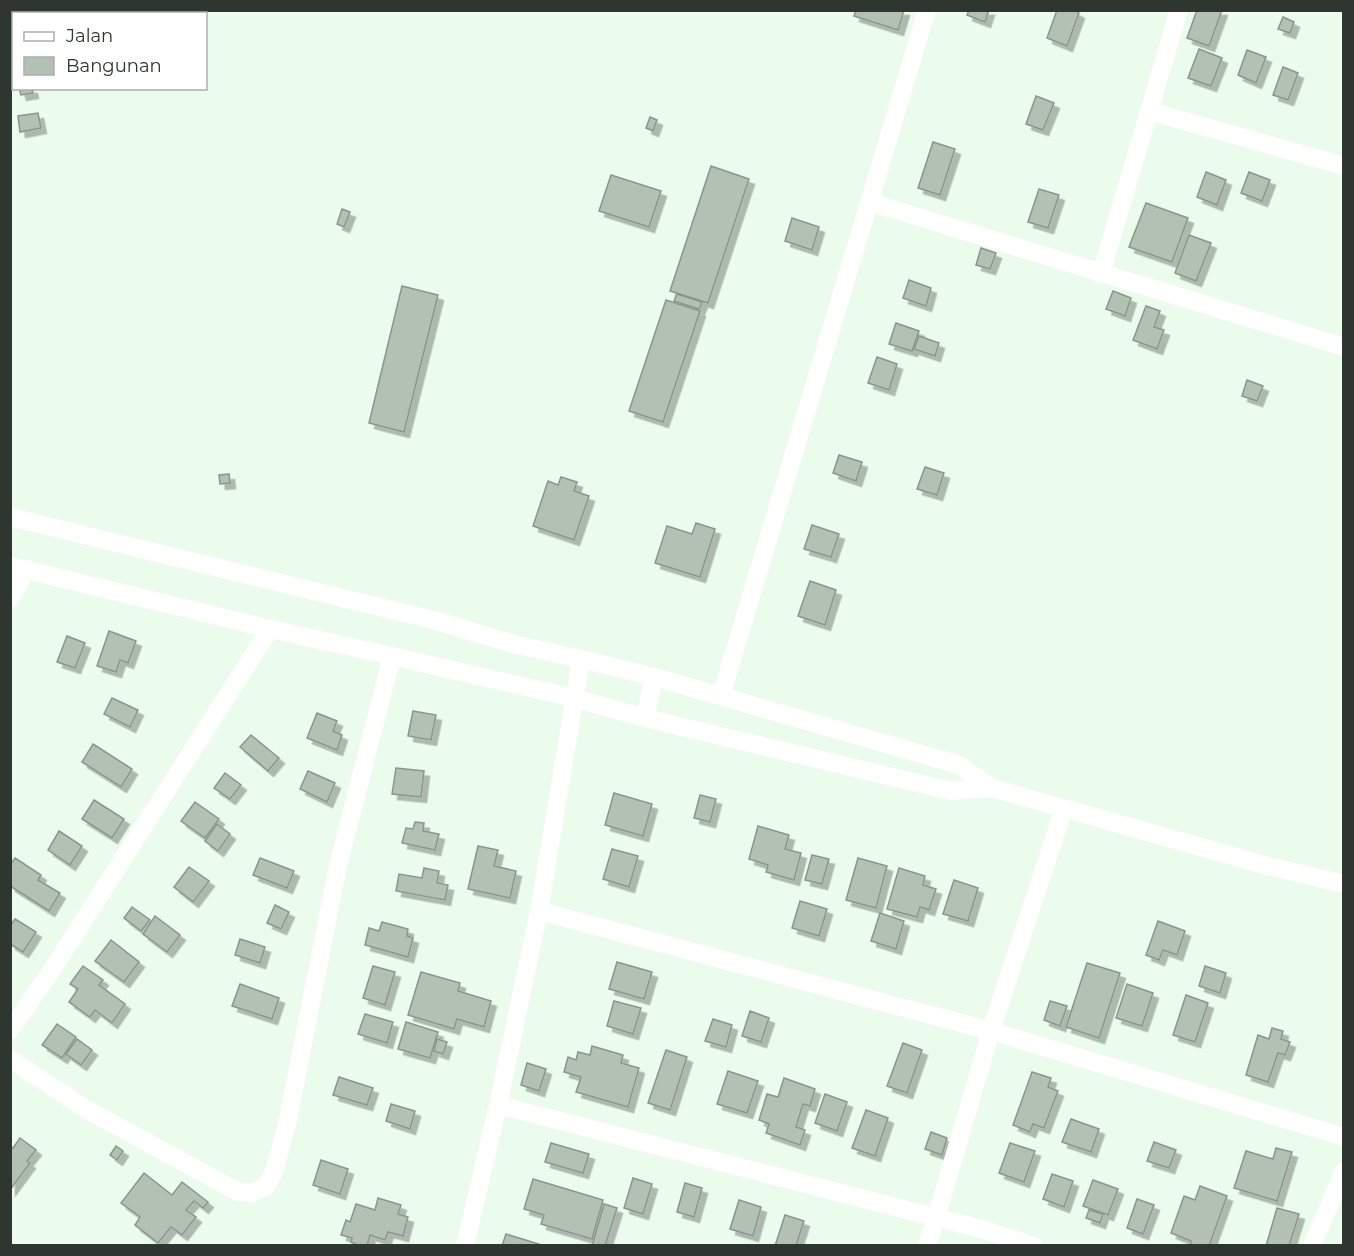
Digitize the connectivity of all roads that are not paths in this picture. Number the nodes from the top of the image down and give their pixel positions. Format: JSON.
{"nodes":[{"id":1,"x":927,"y":10,"type":"edge"},
{"id":2,"x":1179,"y":10,"type":"edge"},
{"id":3,"x":1149,"y":111,"type":"junction"},
{"id":4,"x":1344,"y":166,"type":"edge"},
{"id":5,"x":869,"y":202,"type":"junction"},
{"id":6,"x":1101,"y":274,"type":"junction"},
{"id":7,"x":1344,"y":347,"type":"edge"},
{"id":8,"x":10,"y":517,"type":"edge"},
{"id":9,"x":19,"y":568,"type":"edge"},
{"id":10,"x":10,"y":599,"type":"edge"},
{"id":11,"x":270,"y":629,"type":"junction"},
{"id":12,"x":392,"y":656,"type":"junction"},
{"id":13,"x":581,"y":659,"type":"junction"},
{"id":14,"x":654,"y":677,"type":"junction"},
{"id":15,"x":721,"y":696,"type":"junction"},
{"id":16,"x":574,"y":698,"type":"junction"},
{"id":17,"x":645,"y":718,"type":"junction"},
{"id":18,"x":992,"y":788,"type":"junction"},
{"id":19,"x":1064,"y":808,"type":"junction"},
{"id":20,"x":1344,"y":884,"type":"edge"},
{"id":21,"x":539,"y":911,"type":"junction"},
{"id":22,"x":10,"y":1030,"type":"edge"},
{"id":23,"x":990,"y":1031,"type":"junction"},
{"id":24,"x":10,"y":1059,"type":"edge"},
{"id":25,"x":498,"y":1105,"type":"junction"},
{"id":26,"x":1344,"y":1137,"type":"edge"},
{"id":27,"x":1344,"y":1172,"type":"edge"},
{"id":28,"x":936,"y":1218,"type":"junction"},
{"id":29,"x":465,"y":1245,"type":"edge"},
{"id":30,"x":927,"y":1245,"type":"edge"},
{"id":31,"x":1035,"y":1245,"type":"edge"},
{"id":32,"x":1312,"y":1245,"type":"edge"}],
"edges":[{"from":1,"to":5,"type":"street"},
{"from":2,"to":3,"type":"street"},
{"from":3,"to":4,"type":"street"},
{"from":3,"to":6,"type":"street"},
{"from":5,"to":6,"type":"street"},
{"from":5,"to":15,"type":"street"},
{"from":6,"to":7,"type":"street"},
{"from":8,"to":13,"type":"street"},
{"from":9,"to":10,"type":"street"},
{"from":9,"to":11,"type":"street"},
{"from":11,"to":12,"type":"street"},
{"from":11,"to":22,"type":"street"},
{"from":12,"to":16,"type":"street"},
{"from":12,"to":24,"type":"street"},
{"from":13,"to":14,"type":"street"},
{"from":13,"to":16,"type":"street"},
{"from":14,"to":15,"type":"street"},
{"from":14,"to":17,"type":"street"},
{"from":15,"to":18,"type":"street"},
{"from":16,"to":17,"type":"street"},
{"from":16,"to":21,"type":"street"},
{"from":17,"to":18,"type":"street"},
{"from":18,"to":19,"type":"street"},
{"from":19,"to":20,"type":"street"},
{"from":19,"to":23,"type":"street"},
{"from":21,"to":23,"type":"street"},
{"from":21,"to":25,"type":"street"},
{"from":23,"to":26,"type":"street"},
{"from":23,"to":28,"type":"street"},
{"from":25,"to":28,"type":"street"},
{"from":25,"to":29,"type":"street"},
{"from":27,"to":32,"type":"street"},
{"from":28,"to":30,"type":"street"},
{"from":28,"to":31,"type":"street"}]}
